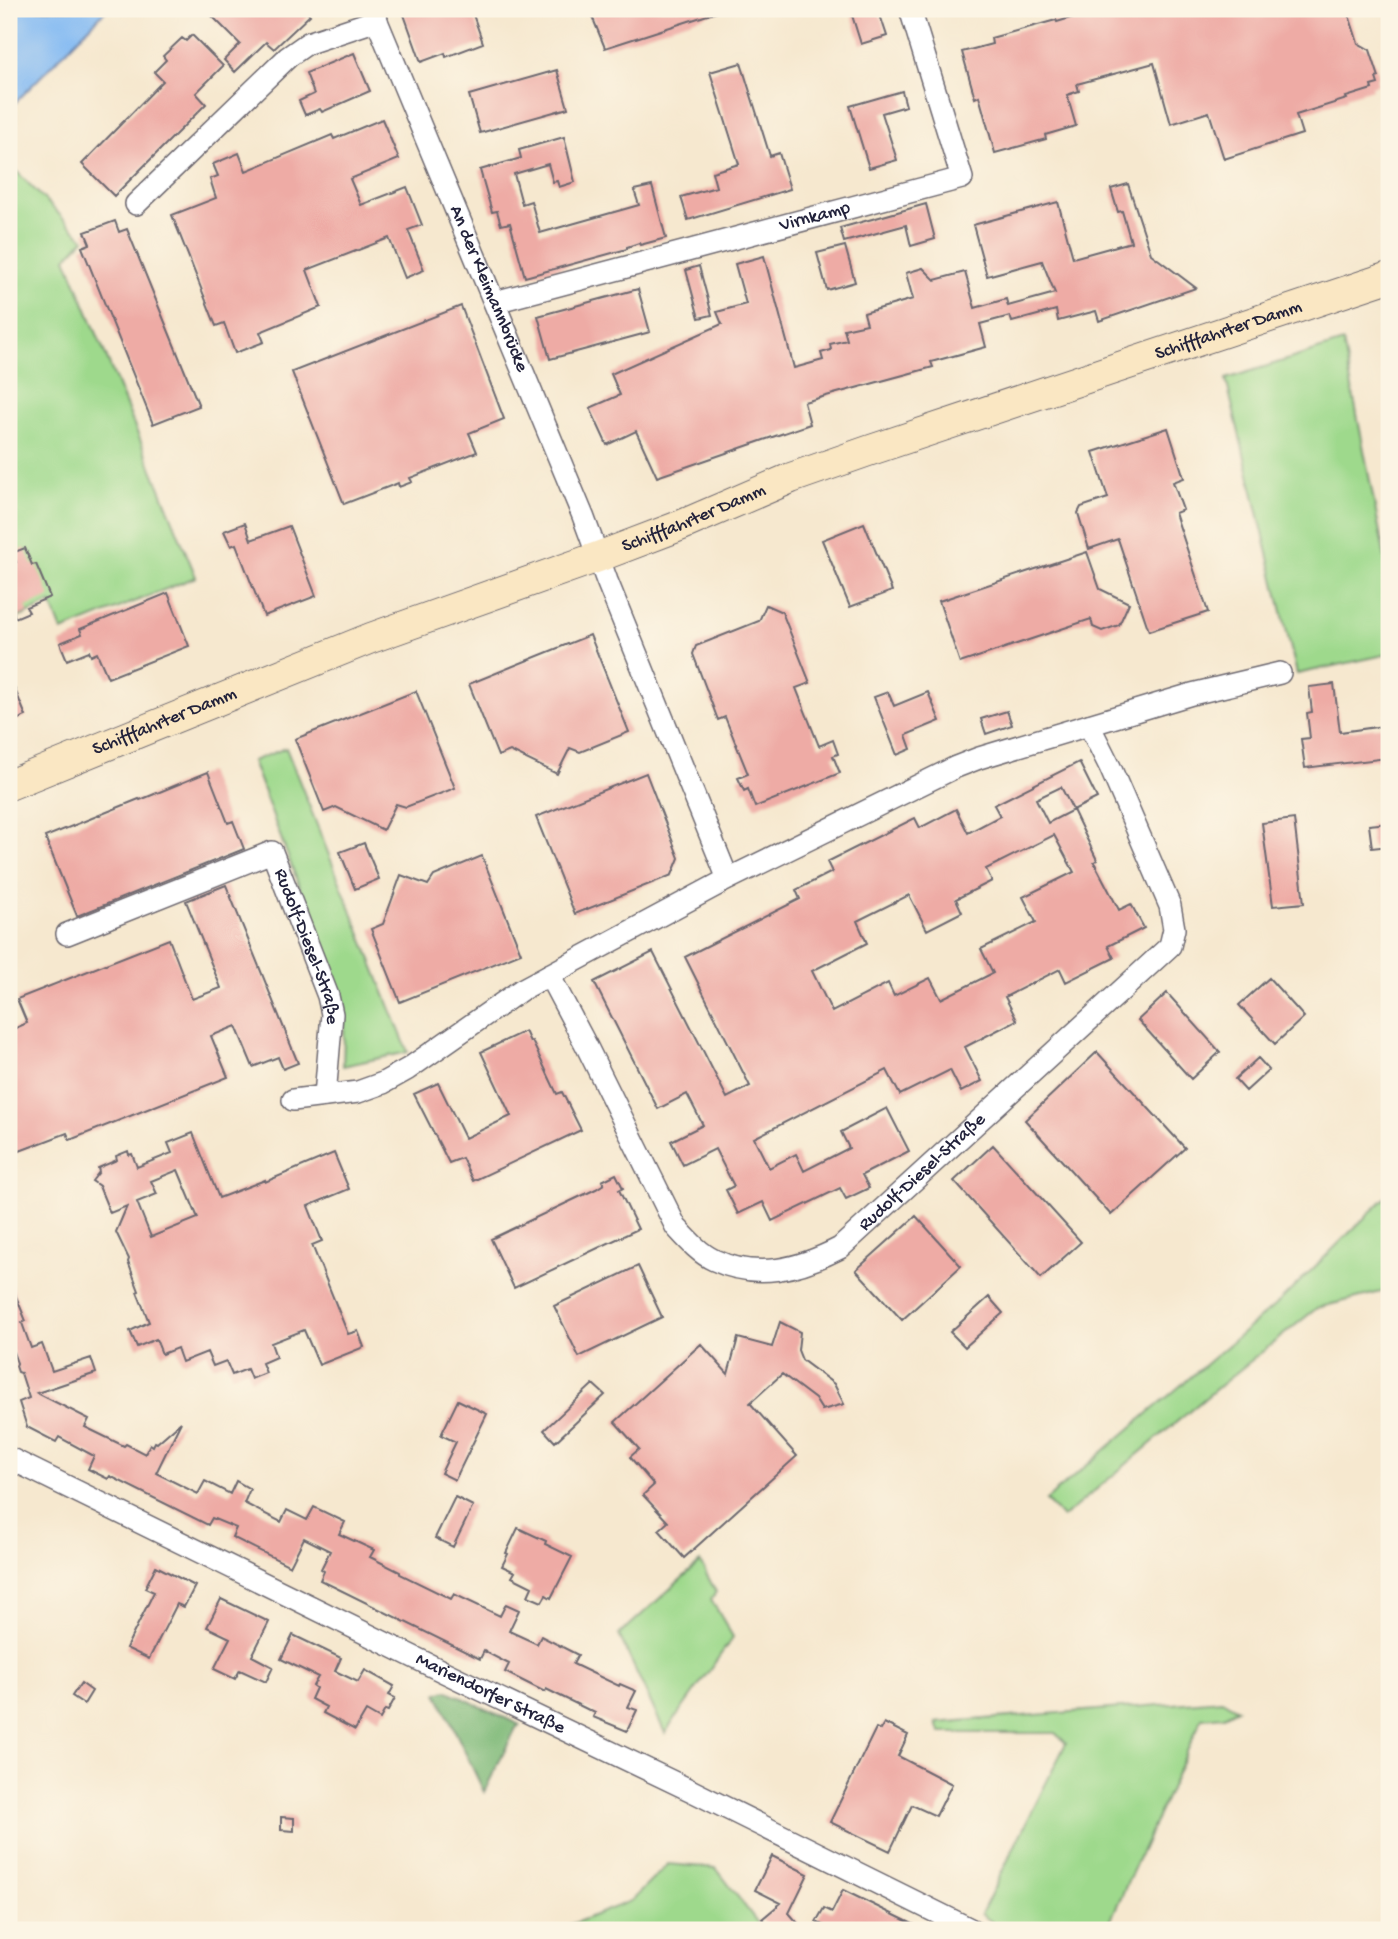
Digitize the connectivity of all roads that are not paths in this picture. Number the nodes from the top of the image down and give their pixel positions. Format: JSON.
{"nodes":[{"id":1,"x":910,"y":9,"type":"edge"},
{"id":2,"x":374,"y":14,"type":"edge"},
{"id":3,"x":136,"y":204,"type":"dead end"},
{"id":4,"x":1389,"y":277,"type":"edge"},
{"id":5,"x":495,"y":302,"type":"junction"},
{"id":6,"x":598,"y":557,"type":"junction"},
{"id":7,"x":1280,"y":673,"type":"dead end"},
{"id":8,"x":1089,"y":725,"type":"junction"},
{"id":9,"x":9,"y":785,"type":"edge"},
{"id":10,"x":728,"y":879,"type":"junction"},
{"id":11,"x":67,"y":934,"type":"dead end"},
{"id":12,"x":549,"y":975,"type":"junction"},
{"id":13,"x":325,"y":1096,"type":"junction"},
{"id":14,"x":293,"y":1100,"type":"dead end"},
{"id":15,"x":9,"y":1458,"type":"edge"},
{"id":16,"x":972,"y":1930,"type":"edge"}],
"edges":[{"from":1,"to":5,"type":"street","name":"Virnkamp"},
{"from":2,"to":3,"type":"street","name":"An der Kleimannbrücke"},
{"from":2,"to":5,"type":"street","name":"An der Kleimannbrücke"},
{"from":4,"to":6,"type":"main road","name":"Schifffahrter Damm"},
{"from":5,"to":6,"type":"street","name":"An der Kleimannbrücke"},
{"from":6,"to":9,"type":"main road","name":"Schifffahrter Damm"},
{"from":6,"to":10,"type":"street"},
{"from":7,"to":8,"type":"street"},
{"from":8,"to":10,"type":"street"},
{"from":8,"to":12,"type":"street","name":"Rudolf-Diesel-Straße"},
{"from":10,"to":12,"type":"street"},
{"from":11,"to":13,"type":"street","name":"Rudolf-Diesel-Straße"},
{"from":12,"to":13,"type":"street"},
{"from":13,"to":14,"type":"street"},
{"from":15,"to":16,"type":"street","name":"Mariendorfer Straße"}]}
